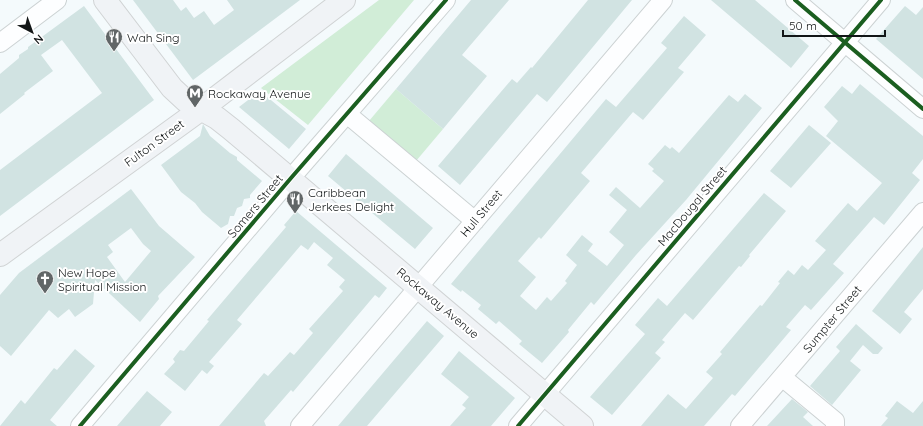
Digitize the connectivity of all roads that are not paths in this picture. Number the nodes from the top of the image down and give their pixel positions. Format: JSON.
{"nodes":[{"id":1,"x":57,"y":0,"type":"edge"},
{"id":2,"x":105,"y":0,"type":"edge"},
{"id":3,"x":344,"y":0,"type":"edge"},
{"id":4,"x":446,"y":0,"type":"edge"},
{"id":5,"x":663,"y":0,"type":"edge"},
{"id":6,"x":795,"y":0,"type":"edge"},
{"id":7,"x":881,"y":0,"type":"edge"},
{"id":8,"x":845,"y":42,"type":"junction"},
{"id":9,"x":0,"y":43,"type":"edge"},
{"id":10,"x":923,"y":109,"type":"edge"},
{"id":11,"x":200,"y":110,"type":"junction"},
{"id":12,"x":347,"y":114,"type":"junction"},
{"id":13,"x":291,"y":178,"type":"junction"},
{"id":14,"x":923,"y":212,"type":"edge"},
{"id":15,"x":475,"y":221,"type":"junction"},
{"id":16,"x":0,"y":255,"type":"edge"},
{"id":17,"x":418,"y":287,"type":"junction"},
{"id":18,"x":782,"y":377,"type":"junction"},
{"id":19,"x":544,"y":394,"type":"junction"},
{"id":20,"x":80,"y":426,"type":"edge"},
{"id":21,"x":300,"y":426,"type":"edge"},
{"id":22,"x":518,"y":426,"type":"edge"},
{"id":23,"x":582,"y":426,"type":"edge"},
{"id":24,"x":740,"y":426,"type":"edge"},
{"id":25,"x":835,"y":426,"type":"edge"}],
"edges":[{"from":1,"to":9,"type":"street"},
{"from":2,"to":11,"type":"main road","name":"Rockaway Avenue"},
{"from":3,"to":11,"type":"main road","name":"Fulton Street"},
{"from":4,"to":12,"type":"street","name":"Somers Street"},
{"from":5,"to":15,"type":"street","name":"Hull Street"},
{"from":6,"to":8,"type":"street"},
{"from":7,"to":8,"type":"street","name":"MacDougal Street"},
{"from":8,"to":10,"type":"street"},
{"from":8,"to":19,"type":"street","name":"MacDougal Street"},
{"from":11,"to":13,"type":"main road","name":"Rockaway Avenue"},
{"from":11,"to":16,"type":"main road","name":"Fulton Street"},
{"from":12,"to":13,"type":"street","name":"Somers Street"},
{"from":12,"to":15,"type":"street"},
{"from":13,"to":17,"type":"main road","name":"Rockaway Avenue"},
{"from":13,"to":20,"type":"street","name":"Somers Street"},
{"from":14,"to":18,"type":"street","name":"Sumpter Street"},
{"from":15,"to":17,"type":"street","name":"Hull Street"},
{"from":17,"to":19,"type":"main road","name":"Rockaway Avenue"},
{"from":17,"to":21,"type":"street","name":"Hull Street"},
{"from":18,"to":24,"type":"street","name":"Sumpter Street"},
{"from":18,"to":25,"type":"street"},
{"from":19,"to":22,"type":"street","name":"MacDougal Street"},
{"from":19,"to":23,"type":"main road","name":"Rockaway Avenue"}]}
